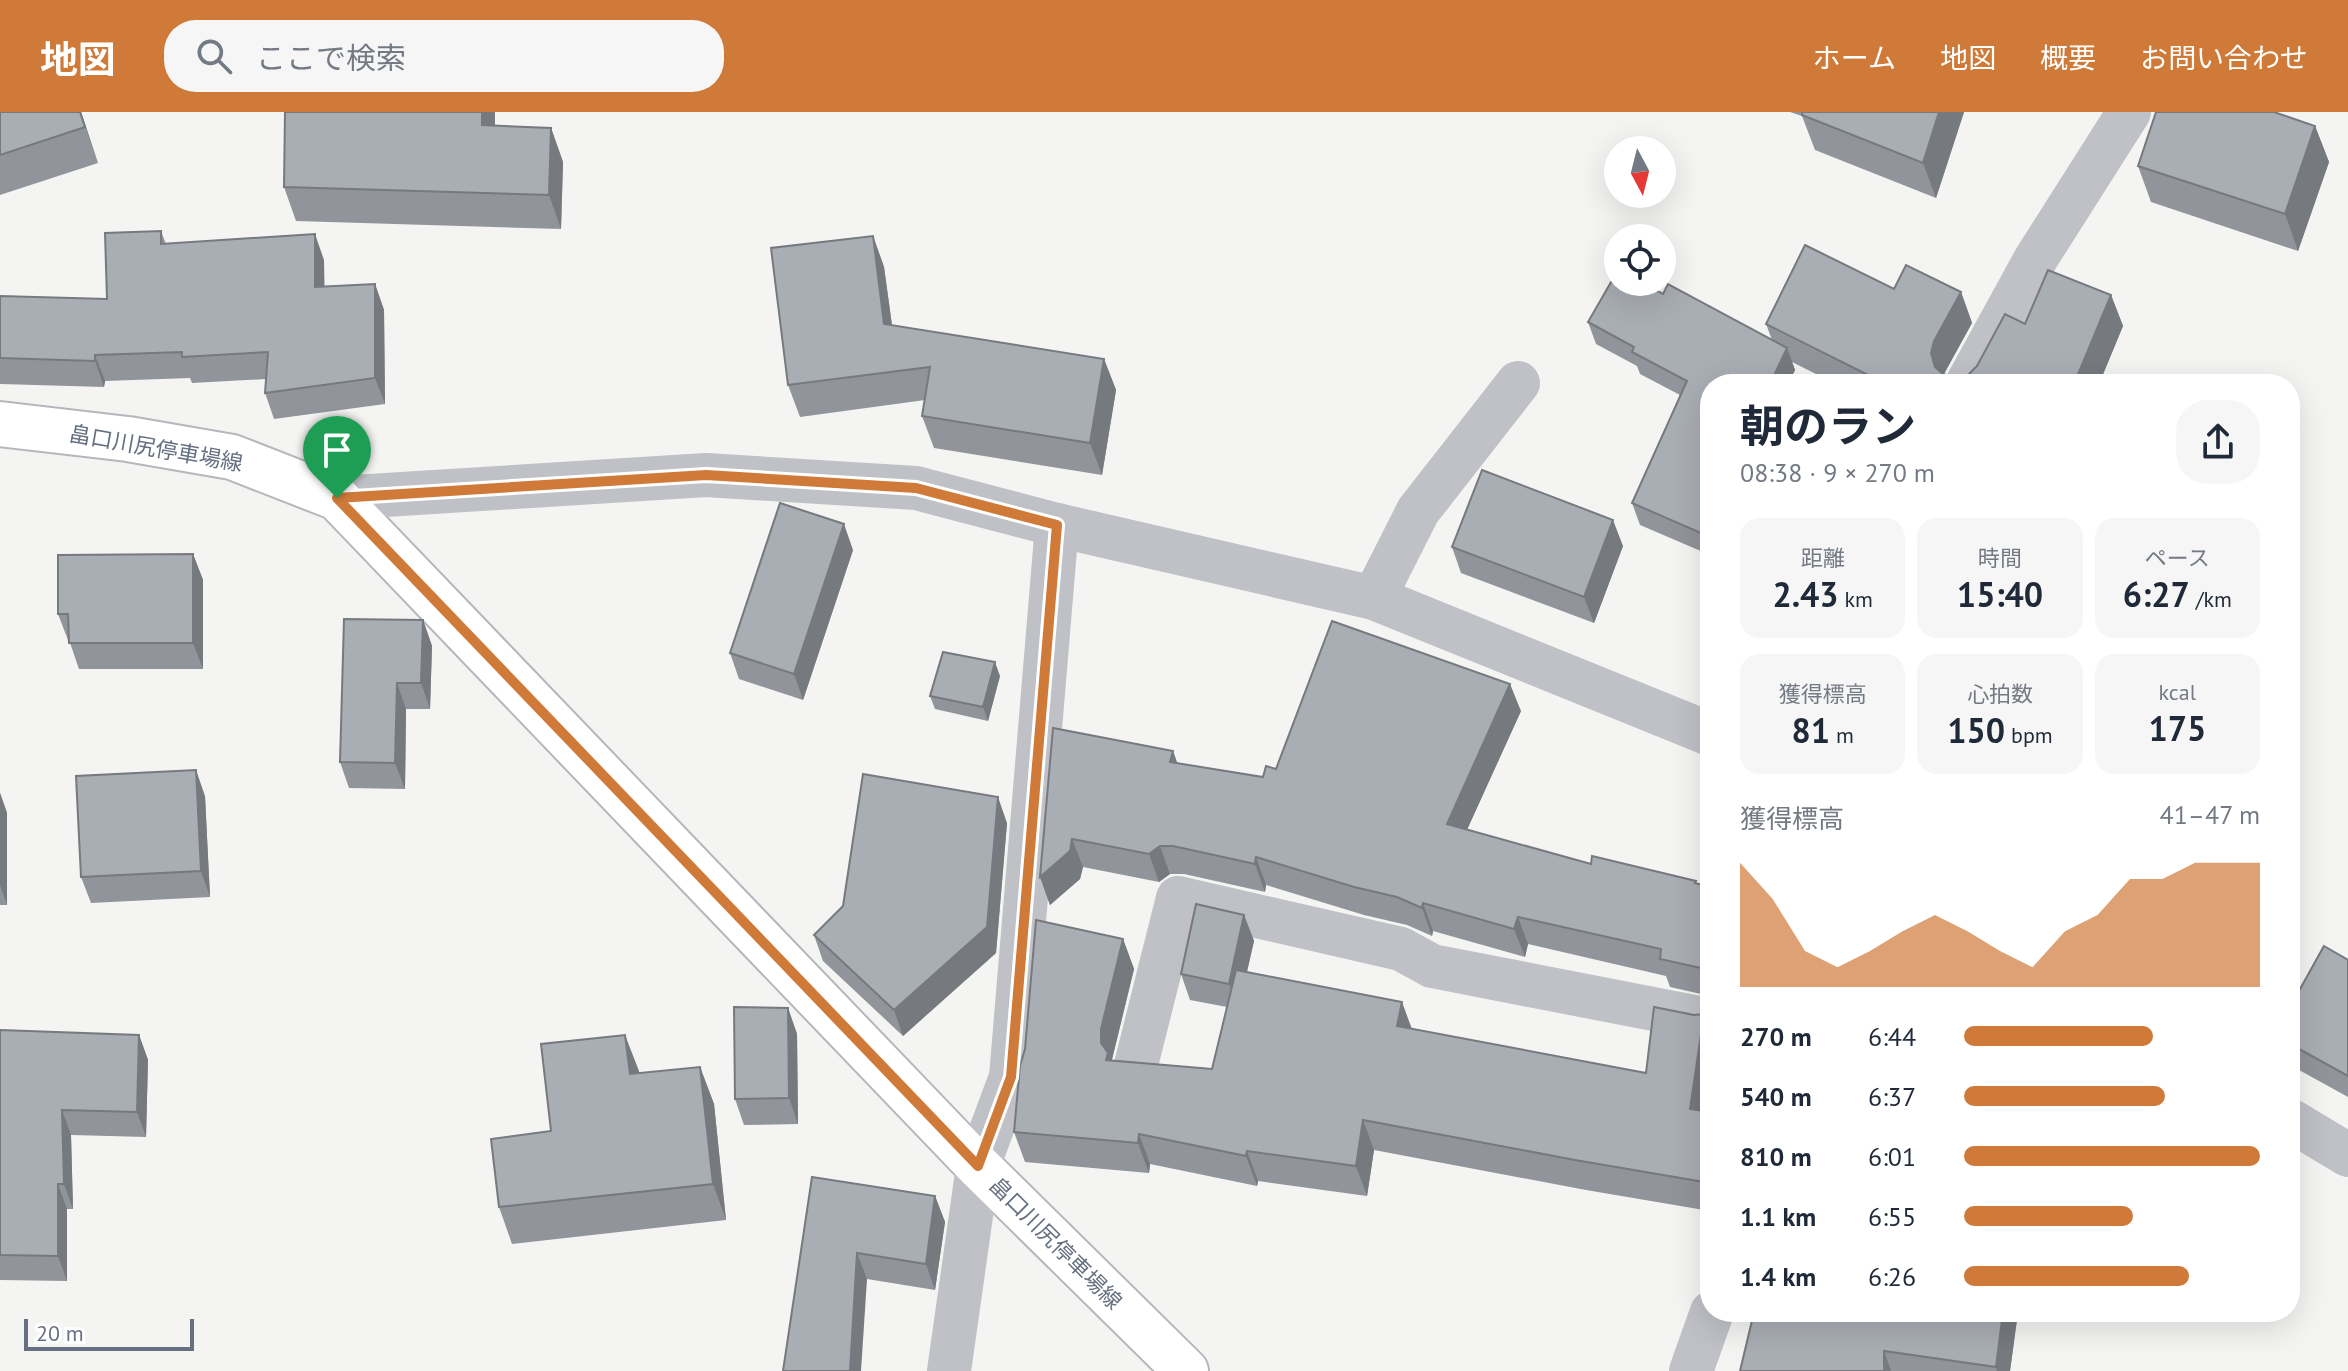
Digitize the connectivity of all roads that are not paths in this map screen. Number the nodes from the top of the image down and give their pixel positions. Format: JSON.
{"nodes":[{"id":1,"x":2129,"y":112,"type":"edge"},
{"id":2,"x":1972,"y":374,"type":"edge"},
{"id":3,"x":1518,"y":383,"type":"dead end"},
{"id":4,"x":0,"y":424,"type":"edge"},
{"id":5,"x":337,"y":498,"type":"junction"},
{"id":6,"x":1057,"y":525,"type":"junction"},
{"id":7,"x":1374,"y":598,"type":"junction"},
{"id":8,"x":1700,"y":730,"type":"edge"},
{"id":9,"x":1700,"y":1018,"type":"edge"},
{"id":10,"x":1136,"y":1065,"type":"edge"},
{"id":11,"x":2300,"y":1126,"type":"edge"},
{"id":12,"x":2348,"y":1155,"type":"edge"},
{"id":13,"x":978,"y":1166,"type":"junction"},
{"id":14,"x":1708,"y":1322,"type":"edge"},
{"id":15,"x":949,"y":1371,"type":"edge"},
{"id":16,"x":1186,"y":1371,"type":"edge"},
{"id":17,"x":1691,"y":1371,"type":"edge"}],
"edges":[{"from":1,"to":2,"type":"street"},
{"from":3,"to":7,"type":"street"},
{"from":4,"to":5,"type":"main road","name":"畠口川尻停車場線"},
{"from":5,"to":6,"type":"street"},
{"from":5,"to":13,"type":"main road","name":"畠口川尻停車場線"},
{"from":6,"to":7,"type":"street"},
{"from":6,"to":13,"type":"street"},
{"from":7,"to":8,"type":"street"},
{"from":9,"to":10,"type":"street"},
{"from":11,"to":12,"type":"street"},
{"from":13,"to":15,"type":"street"},
{"from":13,"to":16,"type":"main road","name":"畠口川尻停車場線"},
{"from":14,"to":17,"type":"street"}]}
